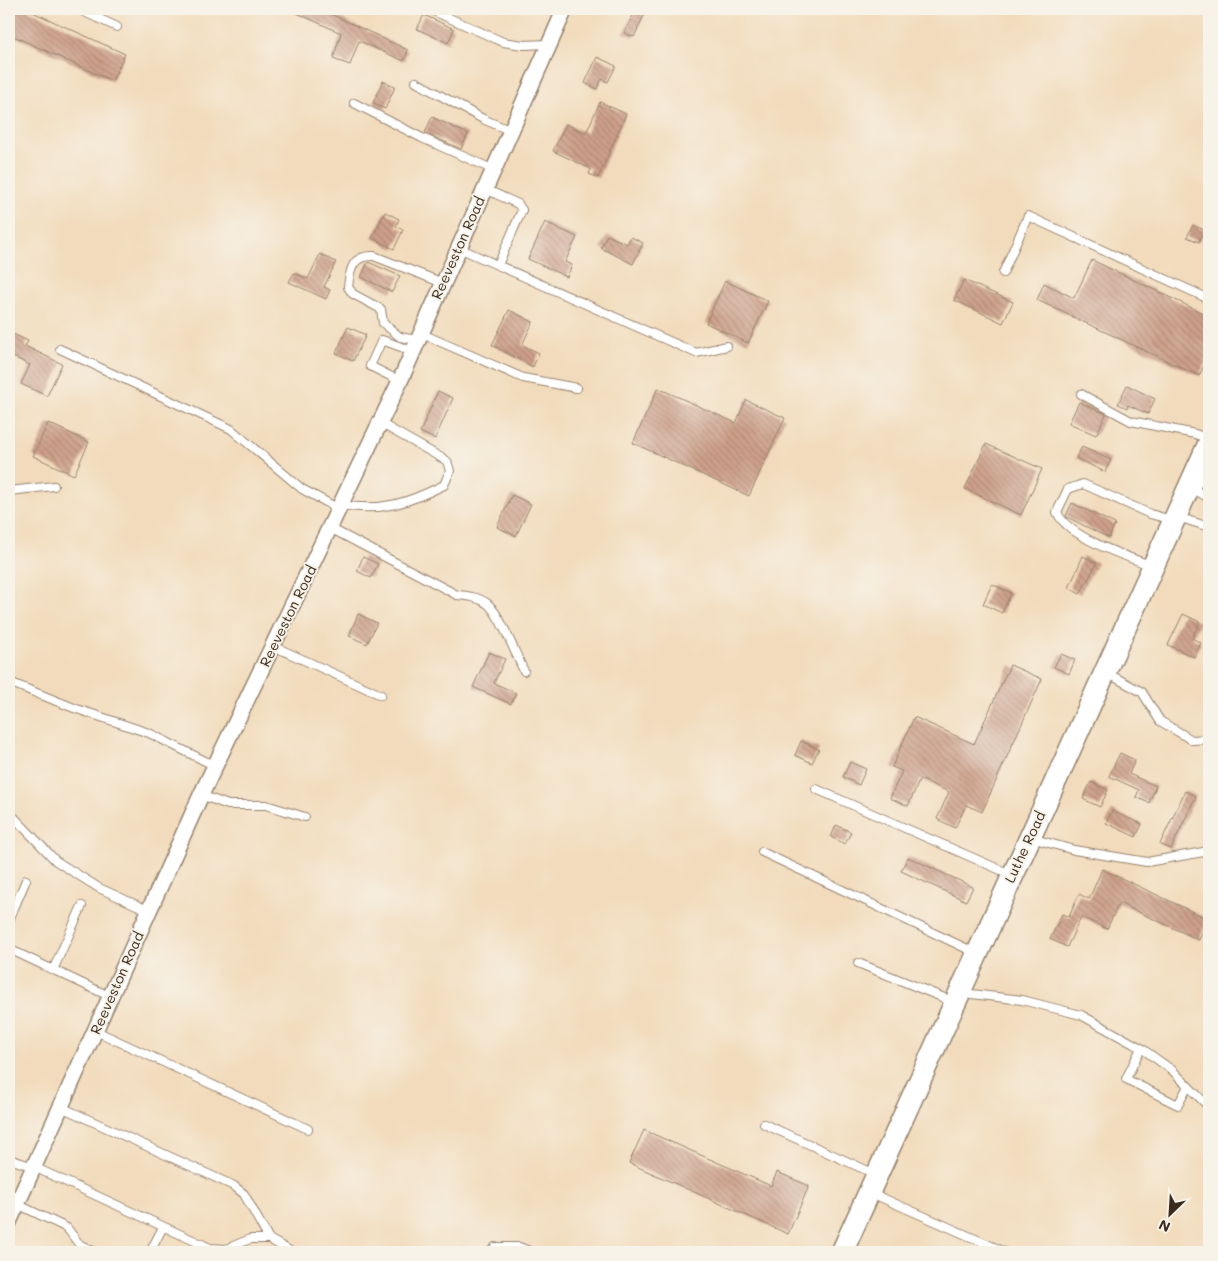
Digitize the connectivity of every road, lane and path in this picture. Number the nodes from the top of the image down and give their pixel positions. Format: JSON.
{"nodes":[{"id":1,"x":78,"y":9,"type":"edge"},
{"id":2,"x":429,"y":9,"type":"edge"},
{"id":3,"x":565,"y":9,"type":"edge"},
{"id":4,"x":118,"y":27,"type":"dead end"},
{"id":5,"x":550,"y":44,"type":"junction"},
{"id":6,"x":416,"y":82,"type":"dead end"},
{"id":7,"x":354,"y":103,"type":"dead end"},
{"id":8,"x":511,"y":132,"type":"junction"},
{"id":9,"x":494,"y":170,"type":"junction"},
{"id":10,"x":485,"y":189,"type":"junction"},
{"id":11,"x":459,"y":248,"type":"junction"},
{"id":12,"x":498,"y":265,"type":"junction"},
{"id":13,"x":1003,"y":273,"type":"dead end"},
{"id":14,"x":443,"y":284,"type":"junction"},
{"id":15,"x":1209,"y":299,"type":"edge"},
{"id":16,"x":416,"y":341,"type":"junction"},
{"id":17,"x":727,"y":346,"type":"dead end"},
{"id":18,"x":60,"y":349,"type":"dead end"},
{"id":19,"x":400,"y":381,"type":"junction"},
{"id":20,"x":577,"y":388,"type":"dead end"},
{"id":21,"x":1081,"y":394,"type":"dead end"},
{"id":22,"x":380,"y":423,"type":"junction"},
{"id":23,"x":1209,"y":441,"type":"edge"},
{"id":24,"x":54,"y":486,"type":"dead end"},
{"id":25,"x":1189,"y":487,"type":"junction"},
{"id":26,"x":9,"y":491,"type":"edge"},
{"id":27,"x":1209,"y":498,"type":"edge"},
{"id":28,"x":340,"y":507,"type":"junction"},
{"id":29,"x":1175,"y":518,"type":"junction"},
{"id":30,"x":1209,"y":527,"type":"edge"},
{"id":31,"x":330,"y":528,"type":"junction"},
{"id":32,"x":1153,"y":566,"type":"junction"},
{"id":33,"x":273,"y":646,"type":"junction"},
{"id":34,"x":524,"y":671,"type":"dead end"},
{"id":35,"x":1106,"y":672,"type":"junction"},
{"id":36,"x":9,"y":682,"type":"edge"},
{"id":37,"x":382,"y":695,"type":"dead end"},
{"id":38,"x":1209,"y":739,"type":"edge"},
{"id":39,"x":215,"y":766,"type":"junction"},
{"id":40,"x":816,"y":789,"type":"dead end"},
{"id":41,"x":201,"y":795,"type":"junction"},
{"id":42,"x":9,"y":812,"type":"edge"},
{"id":43,"x":305,"y":817,"type":"dead end"},
{"id":44,"x":1029,"y":838,"type":"junction"},
{"id":45,"x":1209,"y":851,"type":"edge"},
{"id":46,"x":762,"y":852,"type":"dead end"},
{"id":47,"x":1012,"y":875,"type":"junction"},
{"id":48,"x":26,"y":880,"type":"dead end"},
{"id":49,"x":82,"y":906,"type":"dead end"},
{"id":50,"x":150,"y":911,"type":"junction"},
{"id":51,"x":9,"y":920,"type":"edge"},
{"id":52,"x":9,"y":949,"type":"edge"},
{"id":53,"x":976,"y":953,"type":"junction"},
{"id":54,"x":858,"y":963,"type":"dead end"},
{"id":55,"x":53,"y":970,"type":"junction"},
{"id":56,"x":111,"y":997,"type":"junction"},
{"id":57,"x":956,"y":997,"type":"junction"},
{"id":58,"x":96,"y":1031,"type":"junction"},
{"id":59,"x":1141,"y":1048,"type":"junction"},
{"id":60,"x":1188,"y":1086,"type":"junction"},
{"id":61,"x":61,"y":1107,"type":"junction"},
{"id":62,"x":1209,"y":1107,"type":"edge"},
{"id":63,"x":764,"y":1124,"type":"dead end"},
{"id":64,"x":308,"y":1129,"type":"dead end"},
{"id":65,"x":9,"y":1159,"type":"edge"},
{"id":66,"x":34,"y":1168,"type":"junction"},
{"id":67,"x":873,"y":1184,"type":"junction"},
{"id":68,"x":17,"y":1204,"type":"junction"},
{"id":69,"x":9,"y":1222,"type":"edge"},
{"id":70,"x":163,"y":1227,"type":"junction"},
{"id":71,"x":270,"y":1239,"type":"junction"},
{"id":72,"x":94,"y":1252,"type":"edge"},
{"id":73,"x":150,"y":1252,"type":"edge"},
{"id":74,"x":292,"y":1252,"type":"edge"},
{"id":75,"x":490,"y":1252,"type":"edge"},
{"id":76,"x":532,"y":1252,"type":"edge"},
{"id":77,"x":842,"y":1252,"type":"edge"},
{"id":78,"x":1005,"y":1252,"type":"edge"}],
"edges":[{"from":1,"to":4,"type":"lane"},
{"from":2,"to":5,"type":"lane"},
{"from":3,"to":5,"type":"street","name":"Reeveston Road"},
{"from":5,"to":8,"type":"street","name":"Reeveston Road"},
{"from":6,"to":8,"type":"lane"},
{"from":7,"to":9,"type":"lane"},
{"from":8,"to":9,"type":"street","name":"Reeveston Road"},
{"from":9,"to":10,"type":"street","name":"Reeveston Road"},
{"from":10,"to":11,"type":"street","name":"Reeveston Road"},
{"from":10,"to":12,"type":"lane"},
{"from":11,"to":12,"type":"lane"},
{"from":11,"to":14,"type":"street","name":"Reeveston Road"},
{"from":12,"to":17,"type":"lane"},
{"from":13,"to":15,"type":"lane"},
{"from":14,"to":16,"type":"street","name":"Reeveston Road"},
{"from":14,"to":16,"type":"lane"},
{"from":16,"to":19,"type":"street","name":"Reeveston Road"},
{"from":16,"to":19,"type":"lane"},
{"from":16,"to":20,"type":"lane"},
{"from":18,"to":28,"type":"lane"},
{"from":19,"to":22,"type":"street","name":"Reeveston Road"},
{"from":21,"to":23,"type":"lane"},
{"from":22,"to":28,"type":"street","name":"Reeveston Road"},
{"from":22,"to":28,"type":"lane"},
{"from":23,"to":25,"type":"street","name":"Luthe Road"},
{"from":24,"to":26,"type":"lane"},
{"from":25,"to":27,"type":"lane"},
{"from":25,"to":29,"type":"street","name":"Luthe Road"},
{"from":28,"to":31,"type":"street","name":"Reeveston Road"},
{"from":29,"to":30,"type":"lane"},
{"from":29,"to":32,"type":"street","name":"Luthe Road"},
{"from":29,"to":32,"type":"lane"},
{"from":31,"to":33,"type":"street","name":"Reeveston Road"},
{"from":31,"to":34,"type":"lane"},
{"from":32,"to":35,"type":"street","name":"Luthe Road"},
{"from":33,"to":37,"type":"lane"},
{"from":33,"to":39,"type":"street","name":"Reeveston Road"},
{"from":35,"to":38,"type":"lane"},
{"from":35,"to":44,"type":"street","name":"Luthe Road"},
{"from":36,"to":39,"type":"lane"},
{"from":39,"to":41,"type":"street","name":"Reeveston Road"},
{"from":40,"to":47,"type":"lane"},
{"from":41,"to":43,"type":"lane"},
{"from":41,"to":50,"type":"street","name":"Reeveston Road"},
{"from":42,"to":50,"type":"lane"},
{"from":44,"to":45,"type":"lane"},
{"from":44,"to":47,"type":"street","name":"Luthe Road"},
{"from":46,"to":53,"type":"lane"},
{"from":47,"to":53,"type":"street","name":"Luthe Road"},
{"from":48,"to":51,"type":"lane"},
{"from":49,"to":55,"type":"lane"},
{"from":50,"to":56,"type":"street","name":"Reeveston Road"},
{"from":52,"to":55,"type":"lane"},
{"from":53,"to":57,"type":"street","name":"Luthe Road"},
{"from":54,"to":57,"type":"lane"},
{"from":55,"to":56,"type":"lane"},
{"from":56,"to":58,"type":"street","name":"Reeveston Road"},
{"from":57,"to":59,"type":"lane"},
{"from":57,"to":67,"type":"street","name":"Luthe Road"},
{"from":58,"to":61,"type":"street","name":"Reeveston Road"},
{"from":58,"to":64,"type":"lane"},
{"from":59,"to":60,"type":"lane"},
{"from":59,"to":60,"type":"lane"},
{"from":60,"to":62,"type":"lane"},
{"from":61,"to":66,"type":"street","name":"Reeveston Road"},
{"from":61,"to":71,"type":"lane"},
{"from":63,"to":67,"type":"lane"},
{"from":65,"to":66,"type":"lane"},
{"from":66,"to":68,"type":"street","name":"Reeveston Road"},
{"from":66,"to":70,"type":"lane"},
{"from":67,"to":77,"type":"street","name":"Luthe Road"},
{"from":67,"to":78,"type":"lane"},
{"from":68,"to":69,"type":"street","name":"Reeveston Road"},
{"from":68,"to":72,"type":"lane"},
{"from":70,"to":71,"type":"lane"},
{"from":70,"to":73,"type":"lane"},
{"from":71,"to":74,"type":"lane"},
{"from":75,"to":76,"type":"lane"}]}
